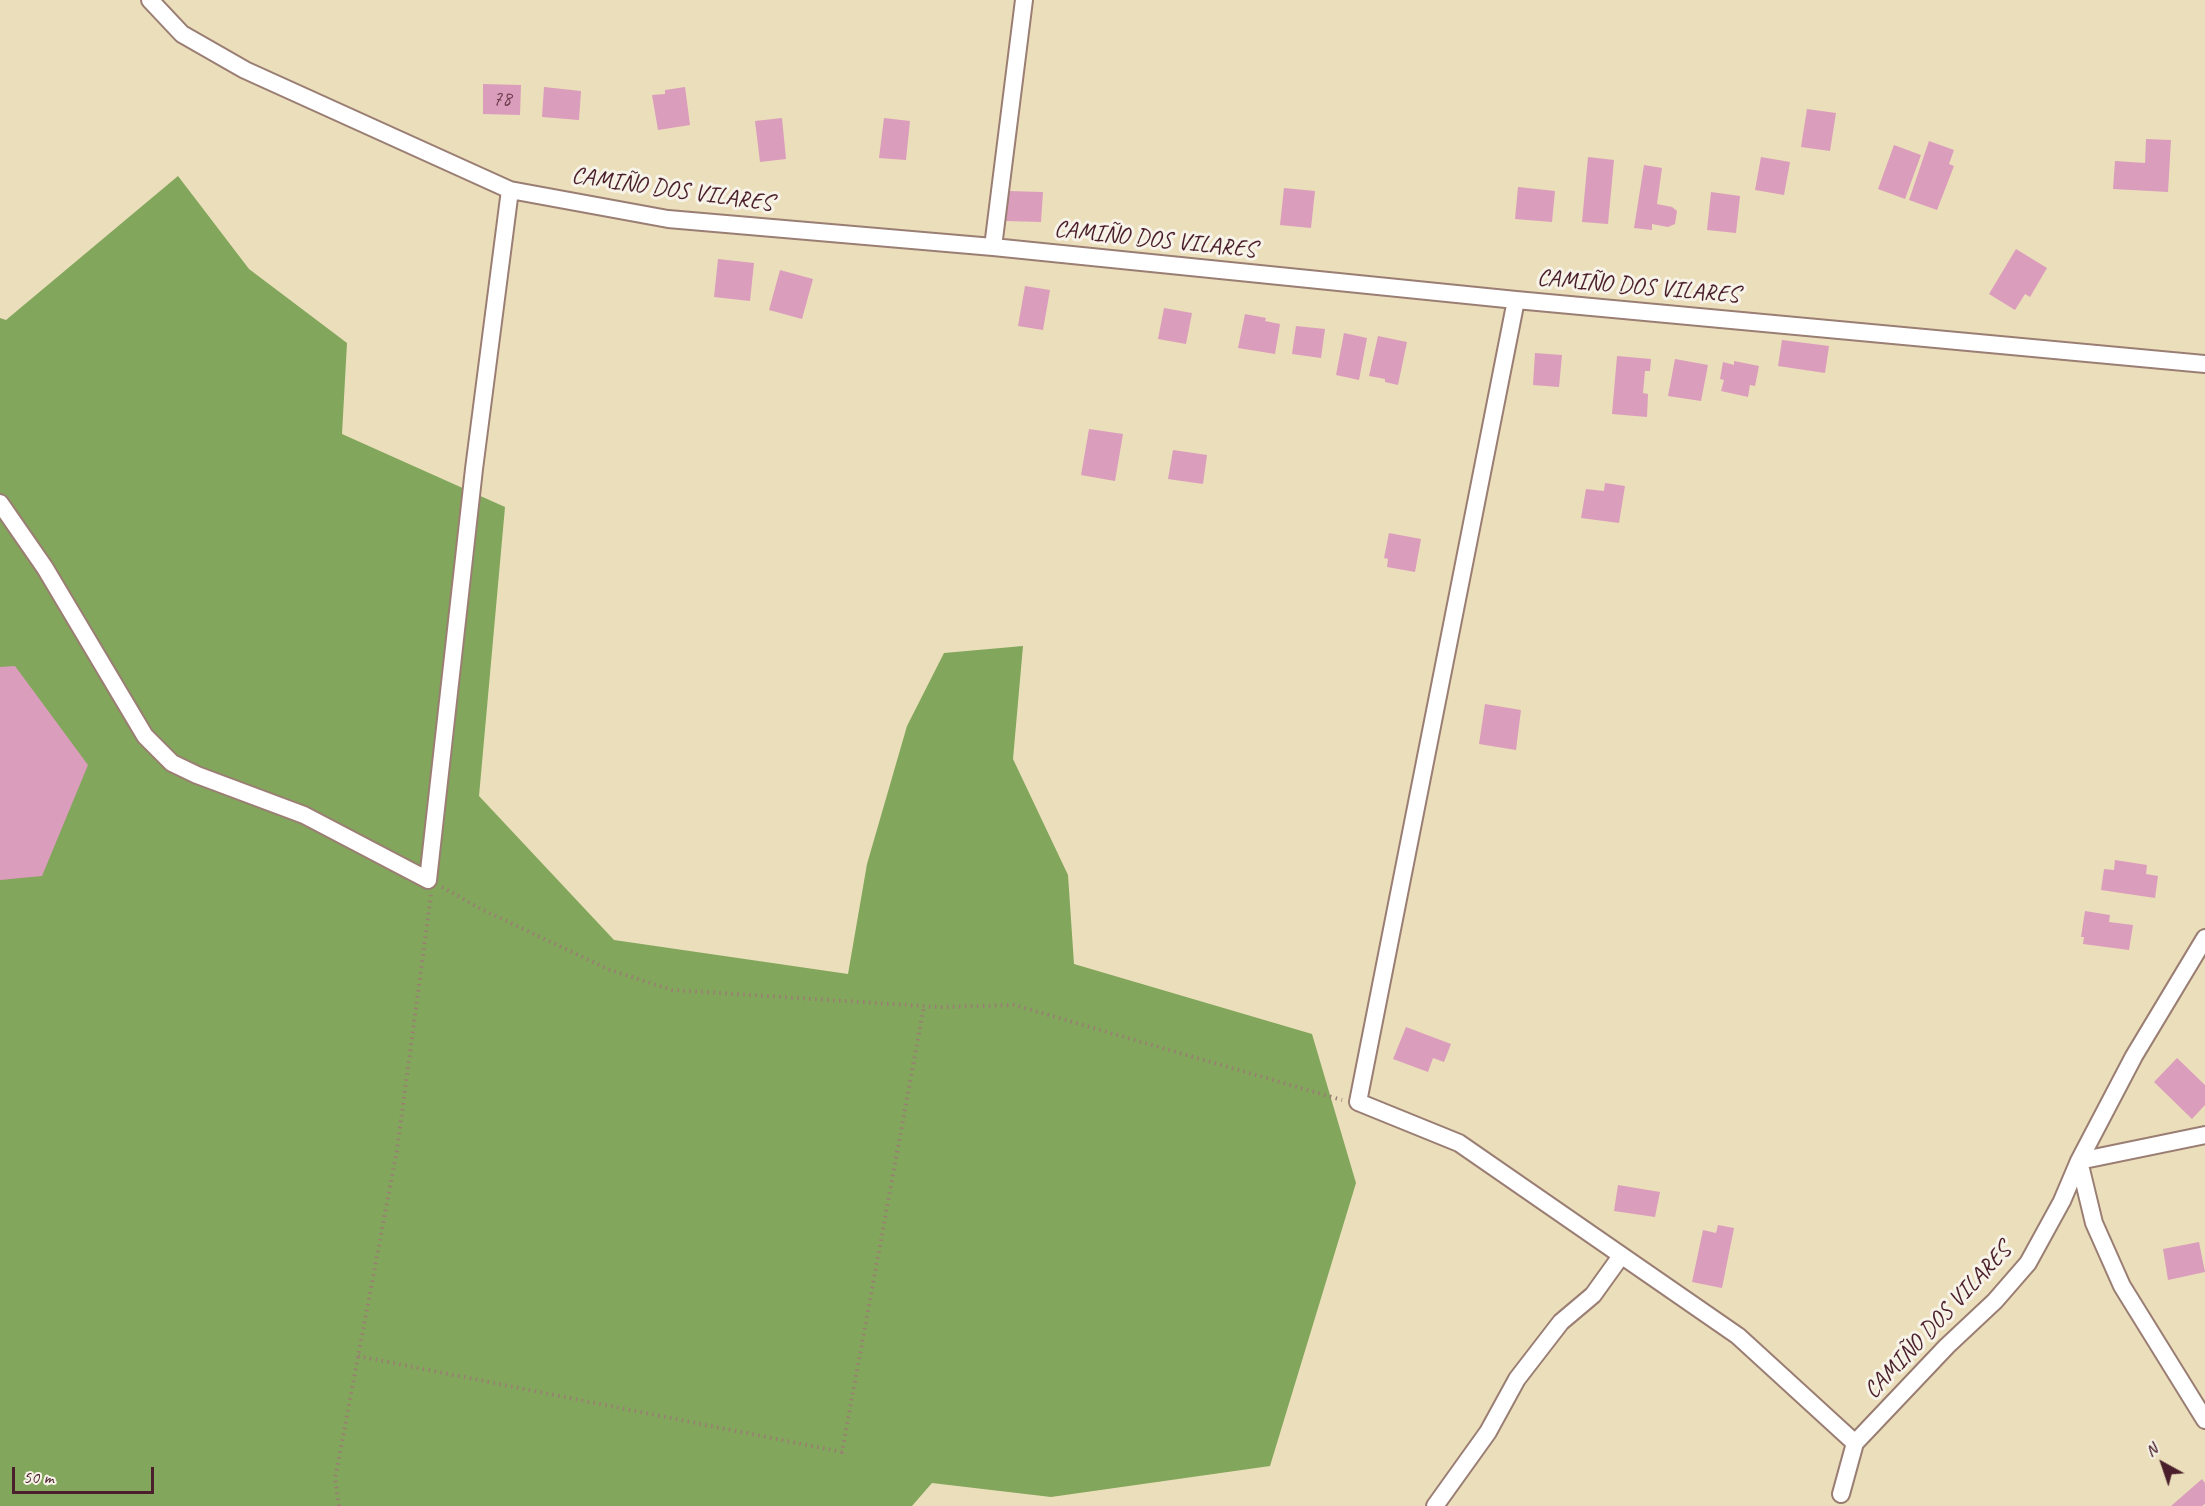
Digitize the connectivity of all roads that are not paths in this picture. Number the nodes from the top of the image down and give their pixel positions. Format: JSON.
{"nodes":[{"id":1,"x":150,"y":0,"type":"edge"},
{"id":2,"x":1024,"y":0,"type":"edge"},
{"id":3,"x":510,"y":190,"type":"junction"},
{"id":4,"x":993,"y":247,"type":"junction"},
{"id":5,"x":1516,"y":300,"type":"junction"},
{"id":6,"x":2205,"y":364,"type":"edge"},
{"id":7,"x":0,"y":502,"type":"edge"},
{"id":8,"x":2205,"y":938,"type":"edge"},
{"id":9,"x":2205,"y":1136,"type":"edge"},
{"id":10,"x":2079,"y":1161,"type":"junction"},
{"id":11,"x":1621,"y":1256,"type":"junction"},
{"id":12,"x":2205,"y":1420,"type":"edge"},
{"id":13,"x":1855,"y":1443,"type":"junction"},
{"id":14,"x":1841,"y":1494,"type":"dead end"},
{"id":15,"x":1435,"y":1506,"type":"edge"}],
"edges":[{"from":1,"to":3,"type":"street","name":"CAMIÑO DOS VILARES"},
{"from":2,"to":4,"type":"street"},
{"from":3,"to":4,"type":"street","name":"CAMIÑO DOS VILARES"},
{"from":3,"to":7,"type":"street"},
{"from":4,"to":5,"type":"street","name":"CAMIÑO DOS VILARES"},
{"from":5,"to":6,"type":"street","name":"CAMIÑO DOS VILARES"},
{"from":5,"to":11,"type":"street"},
{"from":8,"to":10,"type":"street","name":"CAMIÑO DOS VILARES"},
{"from":9,"to":10,"type":"street"},
{"from":10,"to":12,"type":"street"},
{"from":10,"to":13,"type":"street","name":"CAMIÑO DOS VILARES"},
{"from":11,"to":13,"type":"street"},
{"from":11,"to":15,"type":"street"},
{"from":13,"to":14,"type":"street"}]}
